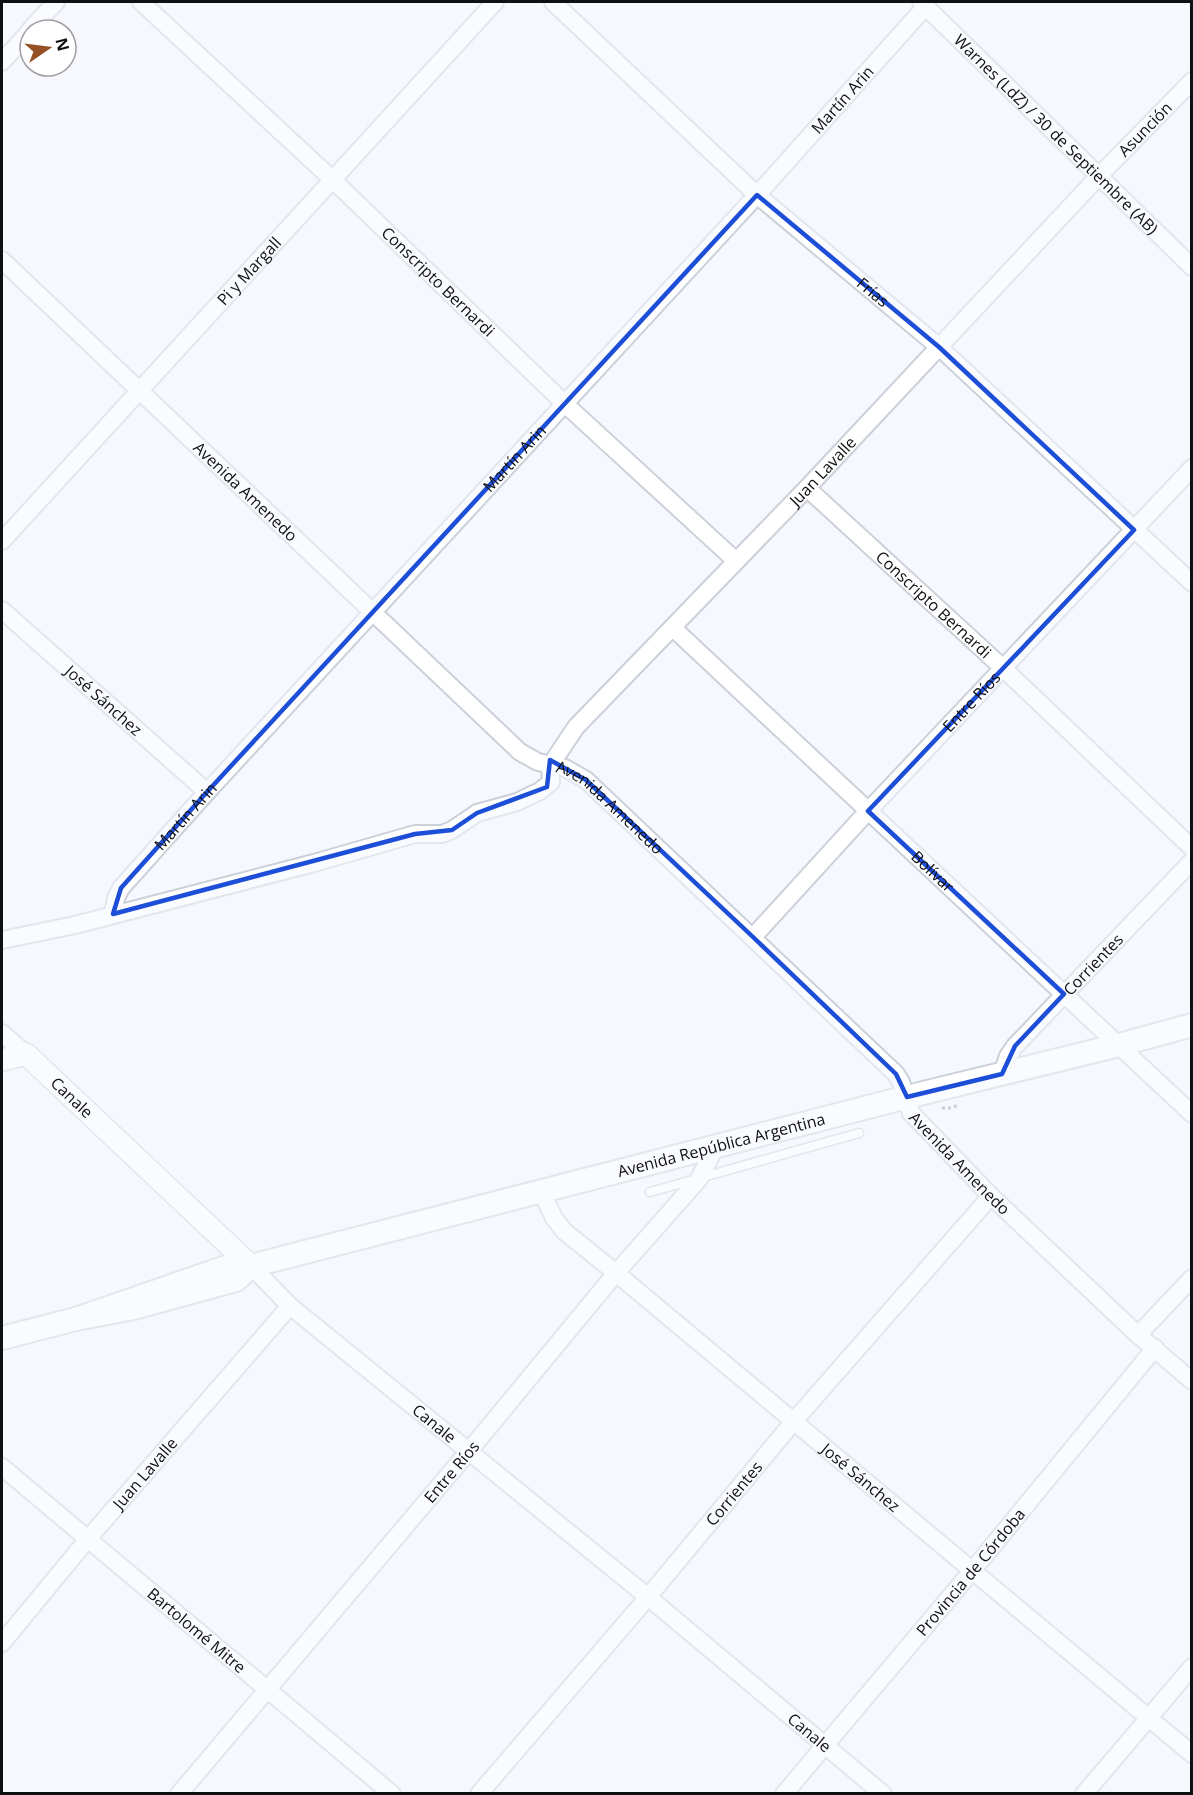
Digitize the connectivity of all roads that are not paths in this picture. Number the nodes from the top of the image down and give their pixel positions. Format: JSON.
{"nodes":[{"id":1,"x":56,"y":2,"type":"edge"},
{"id":2,"x":141,"y":2,"type":"edge"},
{"id":3,"x":495,"y":2,"type":"edge"},
{"id":4,"x":553,"y":2,"type":"edge"},
{"id":5,"x":924,"y":4,"type":"edge"},
{"id":6,"x":41,"y":18,"type":"edge"},
{"id":7,"x":18,"y":44,"type":"edge"},
{"id":8,"x":2,"y":62,"type":"edge"},
{"id":9,"x":1191,"y":81,"type":"edge"},
{"id":10,"x":1099,"y":176,"type":"junction"},
{"id":11,"x":333,"y":180,"type":"junction"},
{"id":12,"x":757,"y":195,"type":"junction"},
{"id":13,"x":2,"y":260,"type":"edge"},
{"id":14,"x":1191,"y":267,"type":"edge"},
{"id":15,"x":939,"y":347,"type":"junction"},
{"id":16,"x":140,"y":391,"type":"junction"},
{"id":17,"x":565,"y":404,"type":"junction"},
{"id":18,"x":1191,"y":468,"type":"edge"},
{"id":19,"x":807,"y":488,"type":"junction"},
{"id":20,"x":1134,"y":530,"type":"junction"},
{"id":21,"x":2,"y":541,"type":"edge"},
{"id":22,"x":736,"y":561,"type":"junction"},
{"id":23,"x":1191,"y":583,"type":"edge"},
{"id":24,"x":2,"y":610,"type":"edge"},
{"id":25,"x":373,"y":612,"type":"junction"},
{"id":26,"x":673,"y":628,"type":"junction"},
{"id":27,"x":1004,"y":669,"type":"junction"},
{"id":28,"x":550,"y":766,"type":"junction"},
{"id":29,"x":207,"y":792,"type":"junction"},
{"id":30,"x":868,"y":811,"type":"junction"},
{"id":31,"x":1191,"y":848,"type":"edge"},
{"id":32,"x":1191,"y":861,"type":"edge"},
{"id":33,"x":113,"y":914,"type":"junction"},
{"id":34,"x":753,"y":937,"type":"junction"},
{"id":35,"x":2,"y":940,"type":"edge"},
{"id":36,"x":1064,"y":994,"type":"junction"},
{"id":37,"x":1191,"y":1025,"type":"edge"},
{"id":38,"x":2,"y":1033,"type":"edge"},
{"id":39,"x":1119,"y":1045,"type":"junction"},
{"id":40,"x":26,"y":1054,"type":"junction"},
{"id":41,"x":2,"y":1060,"type":"edge"},
{"id":42,"x":1002,"y":1074,"type":"junction"},
{"id":43,"x":906,"y":1097,"type":"junction"},
{"id":44,"x":1191,"y":1114,"type":"edge"},
{"id":45,"x":859,"y":1133,"type":"dead end"},
{"id":46,"x":716,"y":1146,"type":"junction"},
{"id":47,"x":701,"y":1177,"type":"junction"},
{"id":48,"x":541,"y":1191,"type":"junction"},
{"id":49,"x":650,"y":1192,"type":"dead end"},
{"id":50,"x":991,"y":1196,"type":"junction"},
{"id":51,"x":251,"y":1266,"type":"junction"},
{"id":52,"x":616,"y":1273,"type":"junction"},
{"id":53,"x":1191,"y":1278,"type":"edge"},
{"id":54,"x":290,"y":1306,"type":"junction"},
{"id":55,"x":1138,"y":1335,"type":"junction"},
{"id":56,"x":2,"y":1338,"type":"edge"},
{"id":57,"x":1155,"y":1348,"type":"junction"},
{"id":58,"x":1191,"y":1381,"type":"edge"},
{"id":59,"x":794,"y":1421,"type":"junction"},
{"id":60,"x":469,"y":1451,"type":"junction"},
{"id":61,"x":2,"y":1467,"type":"edge"},
{"id":62,"x":87,"y":1540,"type":"junction"},
{"id":63,"x":972,"y":1570,"type":"junction"},
{"id":64,"x":648,"y":1597,"type":"junction"},
{"id":65,"x":2,"y":1643,"type":"edge"},
{"id":66,"x":1191,"y":1667,"type":"edge"},
{"id":67,"x":267,"y":1688,"type":"junction"},
{"id":68,"x":1148,"y":1717,"type":"junction"},
{"id":69,"x":825,"y":1744,"type":"junction"},
{"id":70,"x":1191,"y":1754,"type":"edge"},
{"id":71,"x":178,"y":1794,"type":"edge"},
{"id":72,"x":393,"y":1794,"type":"edge"},
{"id":73,"x":479,"y":1794,"type":"edge"},
{"id":74,"x":784,"y":1794,"type":"edge"},
{"id":75,"x":883,"y":1794,"type":"edge"},
{"id":76,"x":1084,"y":1794,"type":"edge"}],
"edges":[{"from":1,"to":6,"type":"street"},
{"from":2,"to":11,"type":"street","name":"Conscripto Bernardi"},
{"from":3,"to":11,"type":"street","name":"Pi y Margall"},
{"from":4,"to":12,"type":"street","name":"Frías"},
{"from":5,"to":10,"type":"street","name":"Warnes (LdZ) / 30 de Septiembre (AB)"},
{"from":5,"to":12,"type":"street","name":"Martín Arin"},
{"from":7,"to":8,"type":"street"},
{"from":9,"to":10,"type":"street","name":"Asunción"},
{"from":10,"to":14,"type":"street","name":"Warnes (LdZ) / 30 de Septiembre (AB)"},
{"from":10,"to":15,"type":"street","name":"Juan Lavalle"},
{"from":11,"to":16,"type":"street","name":"Pi y Margall"},
{"from":11,"to":17,"type":"street","name":"Conscripto Bernardi"},
{"from":12,"to":15,"type":"street","name":"Frías"},
{"from":12,"to":17,"type":"street","name":"Martín Arin"},
{"from":13,"to":16,"type":"street","name":"Avenida Amenedo"},
{"from":15,"to":19,"type":"street","name":"Juan Lavalle"},
{"from":15,"to":20,"type":"street","name":"Frías"},
{"from":16,"to":21,"type":"street","name":"Pi y Margall"},
{"from":16,"to":25,"type":"street","name":"Avenida Amenedo"},
{"from":17,"to":22,"type":"street","name":"Conscripto Bernardi"},
{"from":17,"to":25,"type":"street","name":"Martín Arin"},
{"from":18,"to":20,"type":"street","name":"Entre Ríos"},
{"from":19,"to":22,"type":"street","name":"Juan Lavalle"},
{"from":19,"to":27,"type":"street","name":"Conscripto Bernardi"},
{"from":20,"to":23,"type":"street","name":"Frías"},
{"from":20,"to":27,"type":"street","name":"Entre Ríos"},
{"from":22,"to":26,"type":"street","name":"Juan Lavalle"},
{"from":24,"to":29,"type":"street","name":"José Sánchez"},
{"from":25,"to":28,"type":"street","name":"Avenida Amenedo"},
{"from":25,"to":29,"type":"street","name":"Martín Arin"},
{"from":26,"to":28,"type":"street","name":"Juan Lavalle"},
{"from":26,"to":30,"type":"street","name":"Bolívar"},
{"from":27,"to":30,"type":"street","name":"Entre Ríos"},
{"from":27,"to":31,"type":"street","name":"Conscripto Bernardi"},
{"from":28,"to":33,"type":"street","name":"Juan Lavalle"},
{"from":28,"to":34,"type":"street","name":"Avenida Amenedo"},
{"from":29,"to":33,"type":"street","name":"Martín Arin"},
{"from":30,"to":34,"type":"street","name":"Entre Ríos"},
{"from":30,"to":36,"type":"street","name":"Bolívar"},
{"from":32,"to":36,"type":"street","name":"Corrientes"},
{"from":33,"to":35,"type":"street"},
{"from":34,"to":43,"type":"street","name":"Avenida Amenedo"},
{"from":36,"to":39,"type":"street","name":"Bolívar"},
{"from":36,"to":42,"type":"street","name":"Corrientes"},
{"from":37,"to":39,"type":"main road","name":"Avenida República Argentina"},
{"from":38,"to":40,"type":"street","name":"Canale"},
{"from":39,"to":42,"type":"main road","name":"Avenida República Argentina"},
{"from":39,"to":44,"type":"street","name":"Bolívar"},
{"from":40,"to":41,"type":"street"},
{"from":40,"to":51,"type":"street","name":"Canale"},
{"from":42,"to":43,"type":"main road","name":"Avenida República Argentina"},
{"from":43,"to":46,"type":"main road","name":"Avenida República Argentina"},
{"from":43,"to":50,"type":"street","name":"Avenida Amenedo"},
{"from":45,"to":47,"type":"lane"},
{"from":46,"to":47,"type":"street","name":"Entre Ríos"},
{"from":46,"to":48,"type":"main road","name":"Avenida República Argentina"},
{"from":47,"to":49,"type":"lane"},
{"from":47,"to":52,"type":"street","name":"Entre Ríos"},
{"from":48,"to":51,"type":"main road","name":"Avenida República Argentina"},
{"from":48,"to":52,"type":"street","name":"José Sánchez"},
{"from":50,"to":55,"type":"street","name":"Avenida Amenedo"},
{"from":50,"to":59,"type":"street","name":"Corrientes"},
{"from":51,"to":54,"type":"street","name":"Canale"},
{"from":51,"to":56,"type":"main road","name":"Avenida República Argentina"},
{"from":52,"to":59,"type":"street","name":"José Sánchez"},
{"from":52,"to":60,"type":"street","name":"Entre Ríos"},
{"from":53,"to":55,"type":"street"},
{"from":54,"to":60,"type":"street","name":"Canale"},
{"from":54,"to":62,"type":"street","name":"Juan Lavalle"},
{"from":55,"to":57,"type":"street","name":"Avenida Amenedo"},
{"from":57,"to":58,"type":"street","name":"Avenida Amenedo"},
{"from":57,"to":63,"type":"street","name":"Provincia de Córdoba"},
{"from":59,"to":63,"type":"street","name":"José Sánchez"},
{"from":59,"to":64,"type":"street","name":"Corrientes"},
{"from":60,"to":64,"type":"street","name":"Canale"},
{"from":60,"to":67,"type":"street","name":"Entre Ríos"},
{"from":61,"to":62,"type":"street","name":"Bartolomé Mitre"},
{"from":62,"to":65,"type":"street","name":"Juan Lavalle"},
{"from":62,"to":67,"type":"street","name":"Bartolomé Mitre"},
{"from":63,"to":68,"type":"street","name":"José Sánchez"},
{"from":63,"to":69,"type":"street","name":"Provincia de Córdoba"},
{"from":64,"to":69,"type":"street","name":"Canale"},
{"from":64,"to":73,"type":"street","name":"Corrientes"},
{"from":66,"to":68,"type":"street"},
{"from":67,"to":71,"type":"street","name":"Entre Ríos"},
{"from":67,"to":72,"type":"street","name":"Bartolomé Mitre"},
{"from":68,"to":70,"type":"street","name":"José Sánchez"},
{"from":68,"to":76,"type":"street"},
{"from":69,"to":74,"type":"street","name":"Provincia de Córdoba"},
{"from":69,"to":75,"type":"street","name":"Canale"}]}
